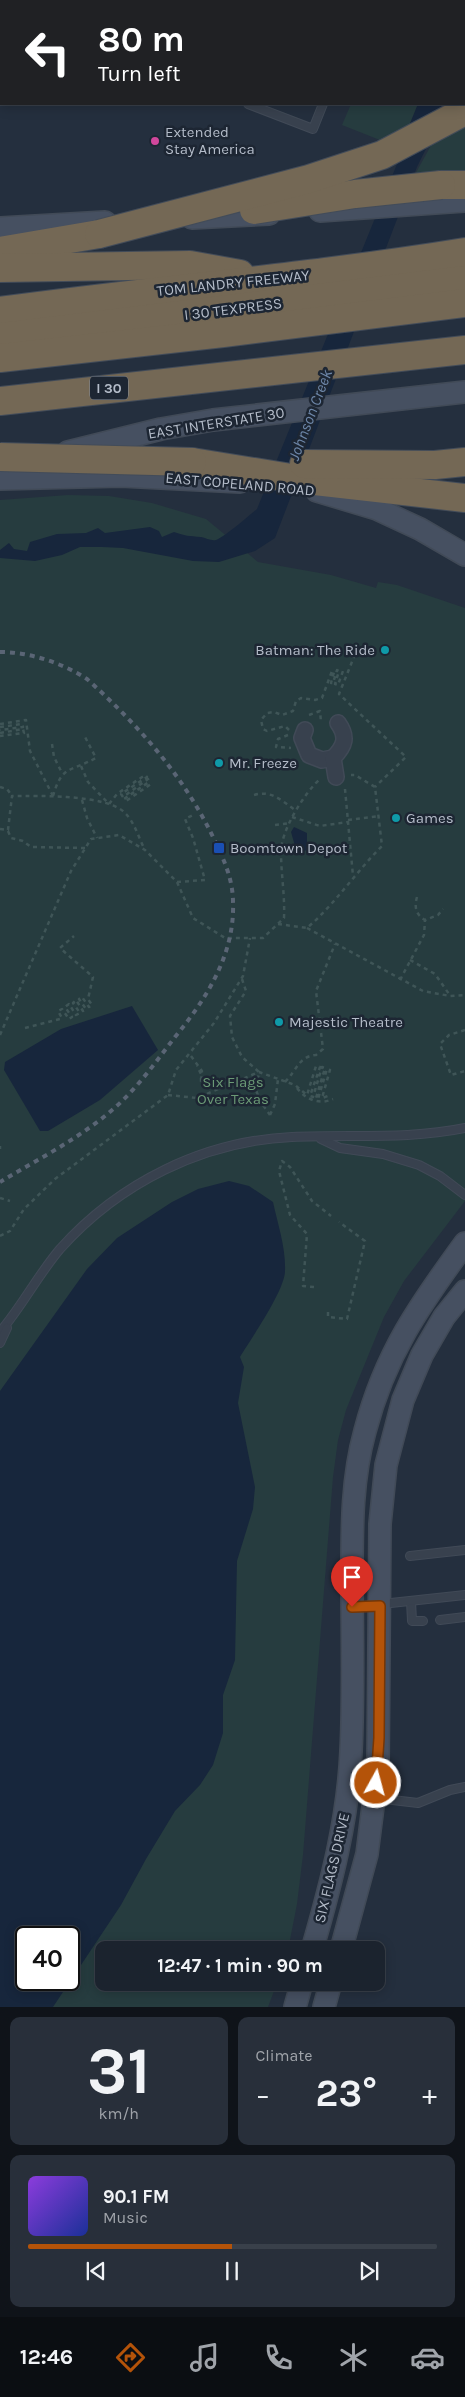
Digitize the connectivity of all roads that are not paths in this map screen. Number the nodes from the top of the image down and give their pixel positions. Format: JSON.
{"nodes":[{"id":1,"x":251,"y":105,"type":"edge"},
{"id":2,"x":323,"y":105,"type":"edge"},
{"id":3,"x":465,"y":111,"type":"edge"},
{"id":4,"x":465,"y":185,"type":"edge"},
{"id":5,"x":465,"y":201,"type":"edge"},
{"id":6,"x":0,"y":228,"type":"edge"},
{"id":7,"x":100,"y":234,"type":"junction"},
{"id":8,"x":0,"y":252,"type":"edge"},
{"id":9,"x":465,"y":252,"type":"edge"},
{"id":10,"x":0,"y":268,"type":"edge"},
{"id":11,"x":266,"y":280,"type":"junction"},
{"id":12,"x":463,"y":296,"type":"edge"},
{"id":13,"x":0,"y":311,"type":"edge"},
{"id":14,"x":0,"y":337,"type":"edge"},
{"id":15,"x":465,"y":350,"type":"edge"},
{"id":16,"x":0,"y":358,"type":"edge"},
{"id":17,"x":465,"y":392,"type":"edge"},
{"id":18,"x":0,"y":401,"type":"edge"},
{"id":19,"x":0,"y":457,"type":"edge"},
{"id":20,"x":192,"y":462,"type":"junction"},
{"id":21,"x":465,"y":462,"type":"edge"},
{"id":22,"x":0,"y":469,"type":"edge"},
{"id":23,"x":0,"y":480,"type":"edge"},
{"id":24,"x":465,"y":498,"type":"edge"},
{"id":25,"x":465,"y":555,"type":"edge"},
{"id":26,"x":338,"y":723,"type":"dead end"},
{"id":27,"x":305,"y":724,"type":"road end"},
{"id":28,"x":334,"y":758,"type":"junction"},
{"id":29,"x":340,"y":776,"type":"road end"},
{"id":30,"x":465,"y":1128,"type":"edge"},
{"id":31,"x":317,"y":1136,"type":"junction"},
{"id":32,"x":465,"y":1195,"type":"edge"},
{"id":33,"x":465,"y":1243,"type":"edge"},
{"id":34,"x":465,"y":1291,"type":"edge"},
{"id":35,"x":14,"y":1315,"type":"junction"},
{"id":36,"x":0,"y":1332,"type":"edge"},
{"id":37,"x":0,"y":1343,"type":"edge"},
{"id":38,"x":367,"y":1423,"type":"junction"},
{"id":39,"x":390,"y":1446,"type":"junction"},
{"id":40,"x":465,"y":1550,"type":"edge"},
{"id":41,"x":410,"y":1556,"type":"dead end"},
{"id":42,"x":465,"y":1595,"type":"edge"},
{"id":43,"x":411,"y":1601,"type":"junction"},
{"id":44,"x":380,"y":1606,"type":"junction"},
{"id":45,"x":352,"y":1607,"type":"junction"},
{"id":46,"x":465,"y":1617,"type":"edge"},
{"id":47,"x":440,"y":1620,"type":"dead end"},
{"id":48,"x":423,"y":1621,"type":"dead end"},
{"id":49,"x":465,"y":1787,"type":"edge"},
{"id":50,"x":348,"y":1795,"type":"junction"},
{"id":51,"x":373,"y":1798,"type":"junction"},
{"id":52,"x":315,"y":1941,"type":"edge"},
{"id":53,"x":343,"y":1941,"type":"edge"},
{"id":54,"x":299,"y":1991,"type":"edge"},
{"id":55,"x":328,"y":1991,"type":"edge"},
{"id":56,"x":295,"y":2007,"type":"edge"},
{"id":57,"x":324,"y":2007,"type":"edge"}],
"edges":[{"from":1,"to":2,"type":"lane"},
{"from":3,"to":7,"type":"highway","bridge":true},
{"from":4,"to":7,"type":"highway","bridge":true},
{"from":5,"to":6,"type":"street"},
{"from":7,"to":8,"type":"highway"},
{"from":9,"to":11,"type":"highway","name":"TOM LANDRY FREEWAY"},
{"from":10,"to":11,"type":"highway"},
{"from":11,"to":13,"type":"highway","name":"TOM LANDRY FREEWAY"},
{"from":12,"to":14,"type":"highway","name":"I 30 TEXPRESS"},
{"from":12,"to":16,"type":"highway","name":"I 30 TEXPRESS"},
{"from":15,"to":18,"type":"highway","number":"I 30"},
{"from":17,"to":22,"type":"street","name":"EAST INTERSTATE 30"},
{"from":19,"to":20,"type":"highway","bridge":true},
{"from":20,"to":21,"type":"highway"},
{"from":20,"to":24,"type":"highway"},
{"from":23,"to":25,"type":"street","name":"EAST COPELAND ROAD"},
{"from":26,"to":28,"type":"street"},
{"from":27,"to":28,"type":"street"},
{"from":28,"to":29,"type":"street"},
{"from":30,"to":31,"type":"lane"},
{"from":31,"to":32,"type":"lane"},
{"from":31,"to":35,"type":"lane"},
{"from":33,"to":38,"type":"street","name":"SIX FLAGS DRIVE"},
{"from":34,"to":39,"type":"street","name":"SIX FLAGS DRIVE"},
{"from":35,"to":36,"type":"lane"},
{"from":35,"to":37,"type":"lane"},
{"from":38,"to":39,"type":"street"},
{"from":38,"to":45,"type":"street","name":"SIX FLAGS DRIVE"},
{"from":39,"to":44,"type":"street","name":"SIX FLAGS DRIVE"},
{"from":40,"to":41,"type":"lane"},
{"from":42,"to":43,"type":"lane"},
{"from":43,"to":44,"type":"lane"},
{"from":43,"to":48,"type":"lane"},
{"from":44,"to":45,"type":"lane"},
{"from":44,"to":51,"type":"street","name":"SIX FLAGS DRIVE"},
{"from":45,"to":50,"type":"street","name":"SIX FLAGS DRIVE"},
{"from":46,"to":47,"type":"lane"},
{"from":49,"to":51,"type":"lane"},
{"from":50,"to":51,"type":"lane"},
{"from":50,"to":52,"type":"street","name":"SIX FLAGS DRIVE"},
{"from":51,"to":53,"type":"street","name":"SIX FLAGS DRIVE"},
{"from":54,"to":56,"type":"street"},
{"from":55,"to":57,"type":"street"}]}
